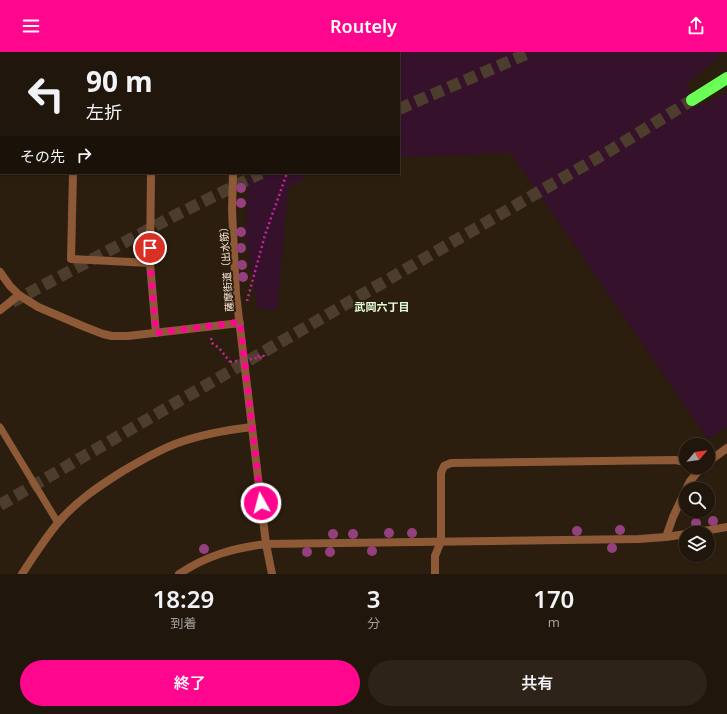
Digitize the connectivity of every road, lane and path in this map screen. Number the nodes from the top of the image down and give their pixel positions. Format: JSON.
{"nodes":[{"id":1,"x":727,"y":78,"type":"edge"},
{"id":2,"x":692,"y":100,"type":"tunnel mouth"},
{"id":3,"x":73,"y":174,"type":"edge"},
{"id":4,"x":151,"y":174,"type":"edge"},
{"id":5,"x":233,"y":174,"type":"edge"},
{"id":6,"x":287,"y":174,"type":"edge"},
{"id":7,"x":150,"y":263,"type":"junction"},
{"id":8,"x":0,"y":272,"type":"edge"},
{"id":9,"x":19,"y":295,"type":"junction"},
{"id":10,"x":247,"y":301,"type":"dead end"},
{"id":11,"x":0,"y":310,"type":"edge"},
{"id":12,"x":240,"y":322,"type":"junction"},
{"id":13,"x":156,"y":333,"type":"junction"},
{"id":14,"x":211,"y":338,"type":"dead end"},
{"id":15,"x":254,"y":356,"type":"dead end"},
{"id":16,"x":0,"y":427,"type":"edge"},
{"id":17,"x":252,"y":427,"type":"junction"},
{"id":18,"x":727,"y":448,"type":"edge"},
{"id":19,"x":715,"y":457,"type":"edge"},
{"id":20,"x":679,"y":461,"type":"edge"},
{"id":21,"x":696,"y":474,"type":"edge"},
{"id":22,"x":58,"y":523,"type":"junction"},
{"id":23,"x":727,"y":527,"type":"edge"},
{"id":24,"x":715,"y":529,"type":"edge"},
{"id":25,"x":679,"y":535,"type":"edge"},
{"id":26,"x":666,"y":538,"type":"junction"},
{"id":27,"x":441,"y":541,"type":"junction"},
{"id":28,"x":266,"y":544,"type":"junction"},
{"id":29,"x":22,"y":574,"type":"edge"},
{"id":30,"x":179,"y":574,"type":"edge"},
{"id":31,"x":272,"y":574,"type":"edge"},
{"id":32,"x":435,"y":574,"type":"edge"}],
"edges":[{"from":1,"to":2,"type":"highway"},
{"from":3,"to":7,"type":"street"},
{"from":4,"to":7,"type":"street"},
{"from":5,"to":12,"type":"street","name":"薩摩街道（出水筋）"},
{"from":6,"to":10,"type":"path"},
{"from":7,"to":13,"type":"street"},
{"from":8,"to":9,"type":"street"},
{"from":9,"to":11,"type":"street"},
{"from":9,"to":13,"type":"street"},
{"from":12,"to":13,"type":"street"},
{"from":12,"to":17,"type":"street","name":"薩摩街道（出水筋）"},
{"from":14,"to":15,"type":"path","bridge":true},
{"from":16,"to":22,"type":"lane"},
{"from":17,"to":22,"type":"street"},
{"from":17,"to":28,"type":"street","name":"薩摩街道（出水筋）"},
{"from":18,"to":19,"type":"street"},
{"from":20,"to":27,"type":"street"},
{"from":21,"to":26,"type":"street"},
{"from":22,"to":29,"type":"street"},
{"from":23,"to":24,"type":"street"},
{"from":25,"to":26,"type":"street"},
{"from":26,"to":27,"type":"street"},
{"from":27,"to":28,"type":"street"},
{"from":27,"to":32,"type":"street"},
{"from":28,"to":30,"type":"street"},
{"from":28,"to":31,"type":"street","name":"薩摩街道（出水筋）"}]}
